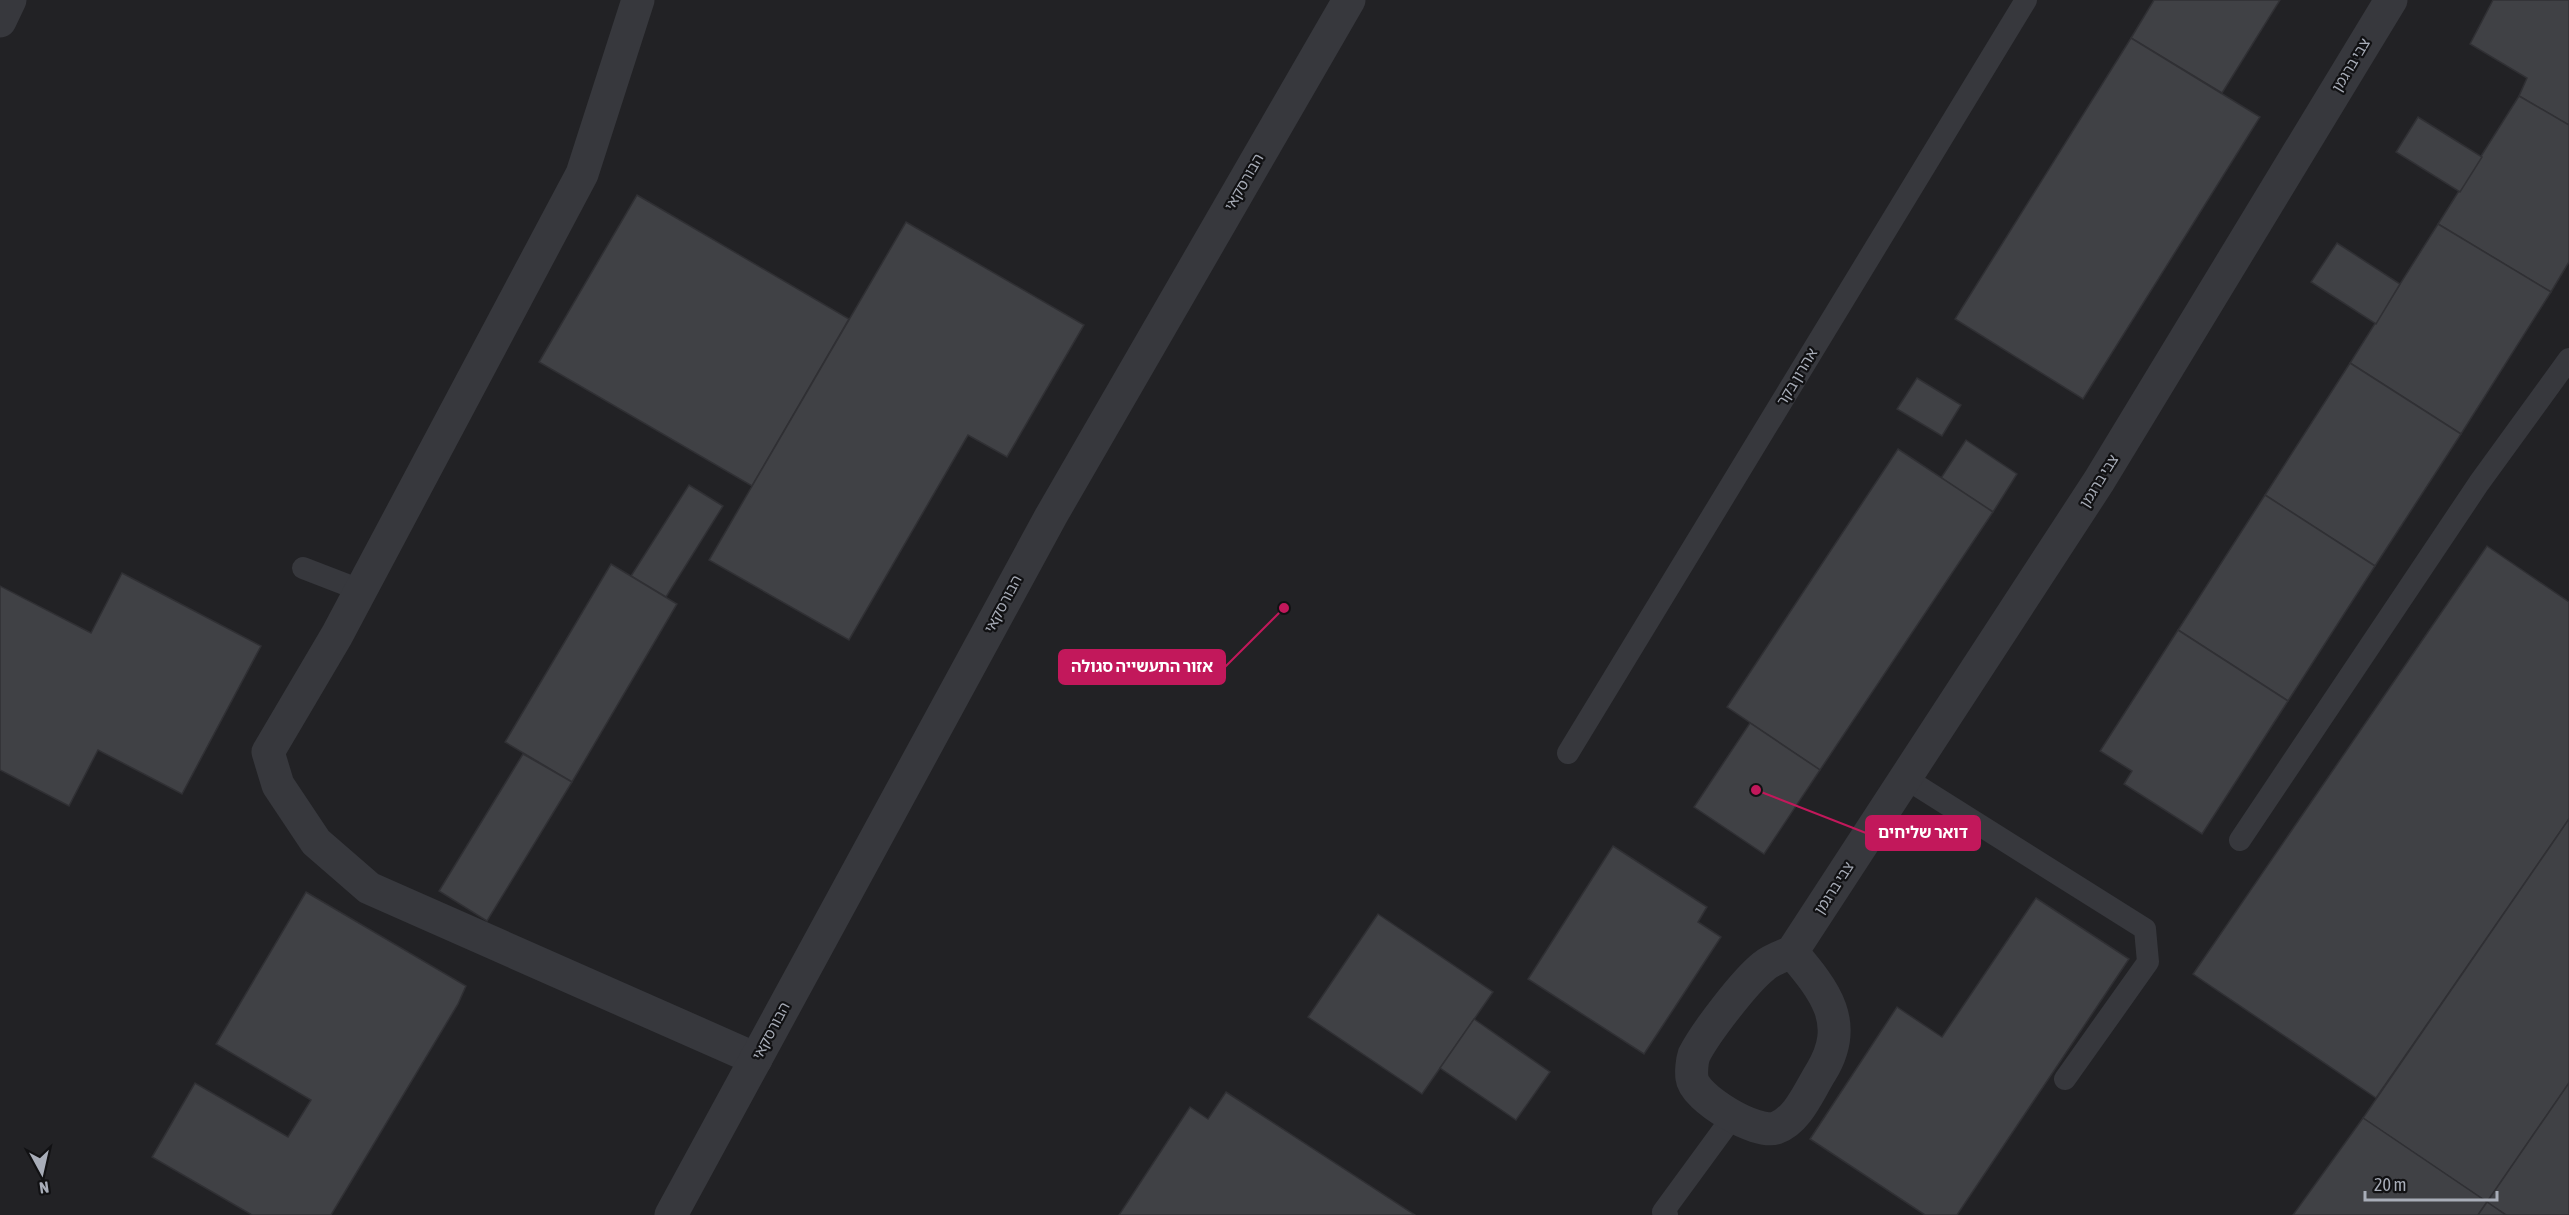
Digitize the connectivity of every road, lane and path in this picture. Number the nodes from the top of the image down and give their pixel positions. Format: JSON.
{"nodes":[{"id":1,"x":10,"y":0,"type":"edge"},
{"id":2,"x":638,"y":0,"type":"edge"},
{"id":3,"x":1349,"y":0,"type":"edge"},
{"id":4,"x":2026,"y":0,"type":"edge"},
{"id":5,"x":2391,"y":0,"type":"edge"},
{"id":6,"x":0,"y":21,"type":"edge"},
{"id":7,"x":2569,"y":360,"type":"edge"},
{"id":8,"x":303,"y":568,"type":"dead end"},
{"id":9,"x":360,"y":590,"type":"junction"},
{"id":10,"x":1568,"y":753,"type":"dead end"},
{"id":11,"x":1905,"y":778,"type":"junction"},
{"id":12,"x":2240,"y":840,"type":"dead end"},
{"id":13,"x":1792,"y":952,"type":"junction"},
{"id":14,"x":756,"y":1059,"type":"junction"},
{"id":15,"x":2065,"y":1079,"type":"dead end"},
{"id":16,"x":1734,"y":1115,"type":"junction"},
{"id":17,"x":671,"y":1215,"type":"edge"},
{"id":18,"x":1667,"y":1215,"type":"edge"}],
"edges":[{"from":1,"to":6,"type":"street"},
{"from":2,"to":9,"type":"street"},
{"from":3,"to":14,"type":"street","name":"הבורסקאי"},
{"from":4,"to":10,"type":"lane","name":"אהרון בקר"},
{"from":5,"to":11,"type":"street","name":"צבי ברגמן"},
{"from":7,"to":12,"type":"lane"},
{"from":8,"to":9,"type":"lane"},
{"from":9,"to":14,"type":"street"},
{"from":11,"to":13,"type":"street","name":"צבי ברגמן"},
{"from":11,"to":15,"type":"lane"},
{"from":13,"to":16,"type":"street"},
{"from":13,"to":16,"type":"street"},
{"from":14,"to":17,"type":"street","name":"הבורסקאי"},
{"from":16,"to":18,"type":"lane"}]}
